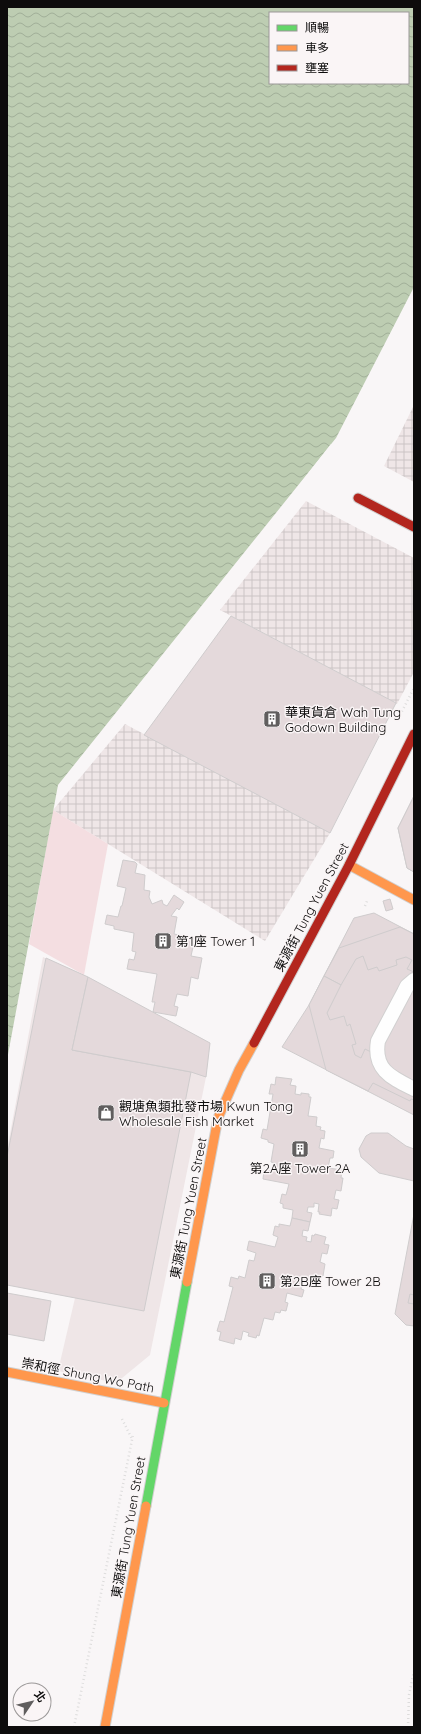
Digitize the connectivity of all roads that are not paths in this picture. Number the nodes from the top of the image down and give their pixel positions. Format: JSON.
{"nodes":[{"id":1,"x":358,"y":498,"type":"dead end"},
{"id":2,"x":414,"y":527,"type":"edge"},
{"id":3,"x":414,"y":734,"type":"edge"},
{"id":4,"x":350,"y":865,"type":"junction"},
{"id":5,"x":414,"y":900,"type":"edge"},
{"id":6,"x":414,"y":980,"type":"edge"},
{"id":7,"x":414,"y":1089,"type":"edge"},
{"id":8,"x":7,"y":1372,"type":"edge"},
{"id":9,"x":164,"y":1403,"type":"junction"},
{"id":10,"x":104,"y":1727,"type":"edge"}],
"edges":[{"from":1,"to":2,"type":"street"},
{"from":3,"to":4,"type":"street","name":"東源街 Tung Yuen Street"},
{"from":4,"to":5,"type":"street"},
{"from":4,"to":9,"type":"street","name":"東源街 Tung Yuen Street"},
{"from":6,"to":7,"type":"lane"},
{"from":8,"to":9,"type":"street","name":"崇和徑 Shung Wo Path"},
{"from":9,"to":10,"type":"street","name":"東源街 Tung Yuen Street"}]}
